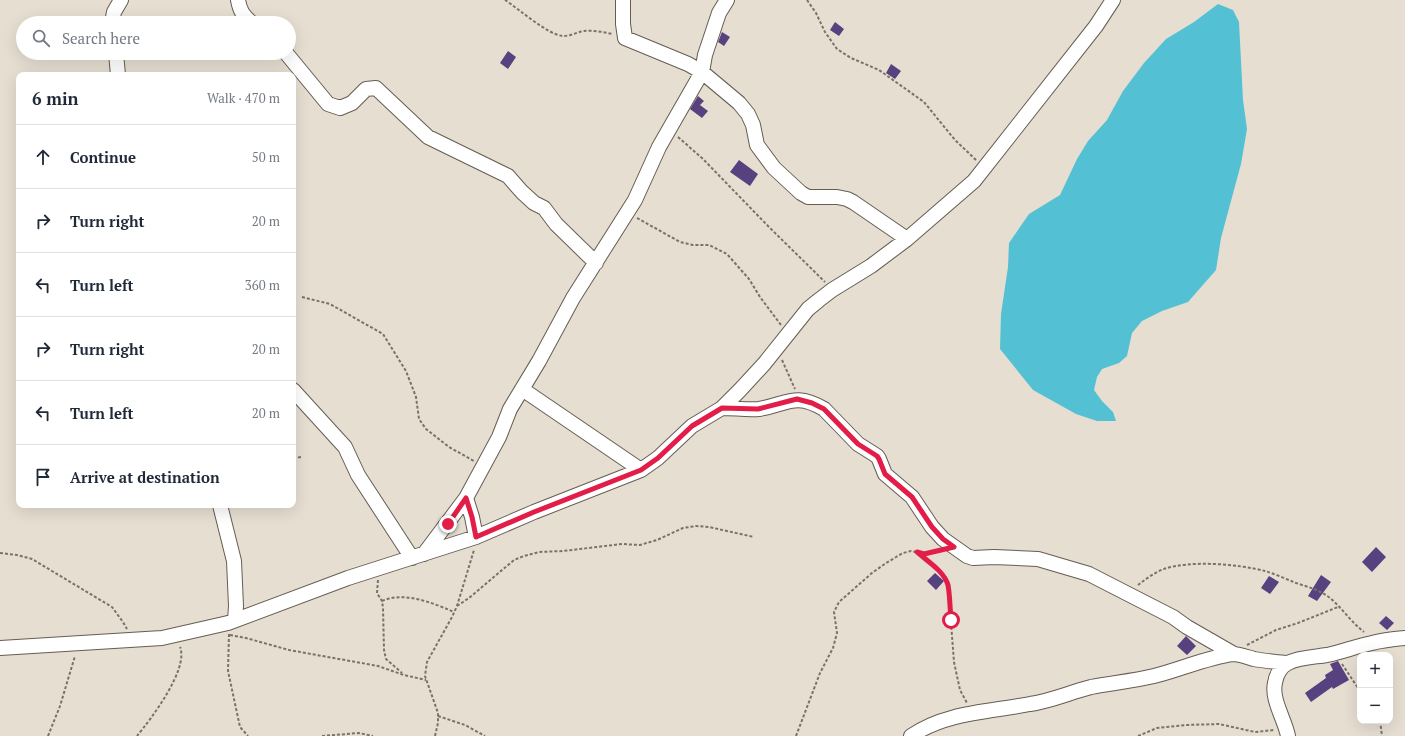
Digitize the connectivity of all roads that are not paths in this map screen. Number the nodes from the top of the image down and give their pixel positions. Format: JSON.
{"nodes":[{"id":1,"x":121,"y":0,"type":"edge"},
{"id":2,"x":238,"y":0,"type":"edge"},
{"id":3,"x":623,"y":0,"type":"edge"},
{"id":4,"x":728,"y":0,"type":"edge"},
{"id":5,"x":1113,"y":0,"type":"edge"},
{"id":6,"x":113,"y":16,"type":"edge"},
{"id":7,"x":244,"y":16,"type":"edge"},
{"id":8,"x":117,"y":60,"type":"edge"},
{"id":9,"x":292,"y":60,"type":"edge"},
{"id":10,"x":118,"y":72,"type":"edge"},
{"id":11,"x":702,"y":72,"type":"junction"},
{"id":12,"x":906,"y":239,"type":"junction"},
{"id":13,"x":596,"y":263,"type":"junction"},
{"id":14,"x":522,"y":389,"type":"junction"},
{"id":15,"x":296,"y":393,"type":"edge"},
{"id":16,"x":722,"y":408,"type":"junction"},
{"id":17,"x":641,"y":470,"type":"junction"},
{"id":18,"x":466,"y":498,"type":"junction"},
{"id":19,"x":221,"y":508,"type":"edge"},
{"id":20,"x":476,"y":537,"type":"junction"},
{"id":21,"x":418,"y":556,"type":"junction"},
{"id":22,"x":231,"y":626,"type":"junction"},
{"id":23,"x":1405,"y":638,"type":"edge"},
{"id":24,"x":0,"y":648,"type":"edge"},
{"id":25,"x":1234,"y":654,"type":"junction"},
{"id":26,"x":1287,"y":663,"type":"junction"},
{"id":27,"x":1287,"y":732,"type":"edge"},
{"id":28,"x":911,"y":736,"type":"edge"}],
"edges":[{"from":1,"to":6,"type":"street"},
{"from":2,"to":7,"type":"street"},
{"from":3,"to":11,"type":"street"},
{"from":4,"to":11,"type":"street"},
{"from":5,"to":12,"type":"street"},
{"from":8,"to":10,"type":"street"},
{"from":9,"to":13,"type":"street"},
{"from":11,"to":12,"type":"street"},
{"from":11,"to":13,"type":"street"},
{"from":12,"to":16,"type":"street"},
{"from":13,"to":14,"type":"street"},
{"from":14,"to":17,"type":"street"},
{"from":14,"to":18,"type":"street"},
{"from":15,"to":21,"type":"street"},
{"from":16,"to":17,"type":"street"},
{"from":16,"to":25,"type":"street"},
{"from":17,"to":20,"type":"street"},
{"from":18,"to":20,"type":"street"},
{"from":18,"to":21,"type":"street"},
{"from":19,"to":22,"type":"street"},
{"from":20,"to":21,"type":"street"},
{"from":21,"to":22,"type":"street"},
{"from":22,"to":24,"type":"street"},
{"from":23,"to":26,"type":"street"},
{"from":25,"to":26,"type":"street"},
{"from":25,"to":28,"type":"street"},
{"from":26,"to":27,"type":"street"}]}
